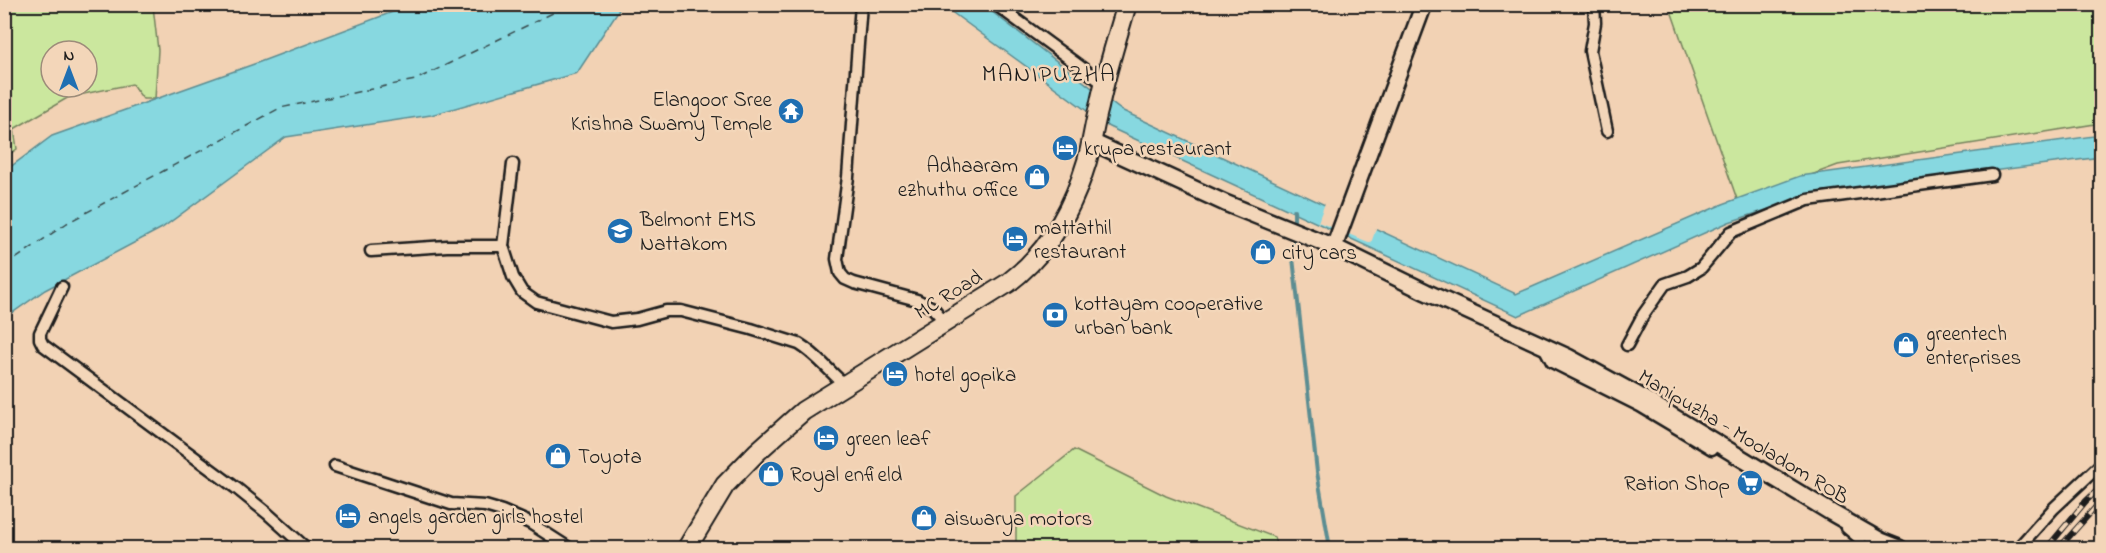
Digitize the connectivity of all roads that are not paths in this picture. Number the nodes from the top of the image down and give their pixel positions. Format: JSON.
{"nodes":[{"id":1,"x":861,"y":4,"type":"edge"},
{"id":2,"x":995,"y":4,"type":"edge"},
{"id":3,"x":1127,"y":4,"type":"edge"},
{"id":4,"x":1424,"y":4,"type":"edge"},
{"id":5,"x":1594,"y":4,"type":"edge"},
{"id":6,"x":1102,"y":94,"type":"junction"},
{"id":7,"x":1607,"y":131,"type":"dead end"},
{"id":8,"x":1092,"y":142,"type":"junction"},
{"id":9,"x":513,"y":164,"type":"dead end"},
{"id":10,"x":1992,"y":175,"type":"dead end"},
{"id":11,"x":503,"y":246,"type":"junction"},
{"id":12,"x":1334,"y":247,"type":"junction"},
{"id":13,"x":371,"y":250,"type":"dead end"},
{"id":14,"x":62,"y":287,"type":"dead end"},
{"id":15,"x":945,"y":322,"type":"junction"},
{"id":16,"x":1627,"y":345,"type":"dead end"},
{"id":17,"x":1544,"y":347,"type":"junction"},
{"id":18,"x":844,"y":384,"type":"junction"},
{"id":19,"x":2102,"y":463,"type":"edge"},
{"id":20,"x":335,"y":466,"type":"dead end"},
{"id":21,"x":306,"y":549,"type":"edge"},
{"id":22,"x":569,"y":549,"type":"edge"},
{"id":23,"x":687,"y":549,"type":"edge"},
{"id":24,"x":1860,"y":549,"type":"edge"},
{"id":25,"x":1899,"y":549,"type":"edge"},
{"id":26,"x":2018,"y":549,"type":"edge"}],
"edges":[{"from":1,"to":15,"type":"street"},
{"from":2,"to":6,"type":"street"},
{"from":3,"to":6,"type":"highway","name":"MC Road"},
{"from":4,"to":12,"type":"main road"},
{"from":5,"to":7,"type":"street"},
{"from":6,"to":8,"type":"highway","name":"MC Road"},
{"from":8,"to":12,"type":"main road","name":"Manipuzha - Mooladom ROB"},
{"from":8,"to":15,"type":"highway","name":"MC Road"},
{"from":9,"to":11,"type":"street"},
{"from":10,"to":16,"type":"street"},
{"from":11,"to":13,"type":"street"},
{"from":11,"to":18,"type":"street"},
{"from":12,"to":17,"type":"main road","name":"Manipuzha - Mooladom ROB"},
{"from":14,"to":21,"type":"street"},
{"from":15,"to":18,"type":"highway","name":"MC Road"},
{"from":17,"to":24,"type":"street"},
{"from":17,"to":25,"type":"main road","name":"Manipuzha - Mooladom ROB"},
{"from":18,"to":23,"type":"highway","name":"MC Road"},
{"from":19,"to":26,"type":"street"},
{"from":20,"to":22,"type":"street"}]}
